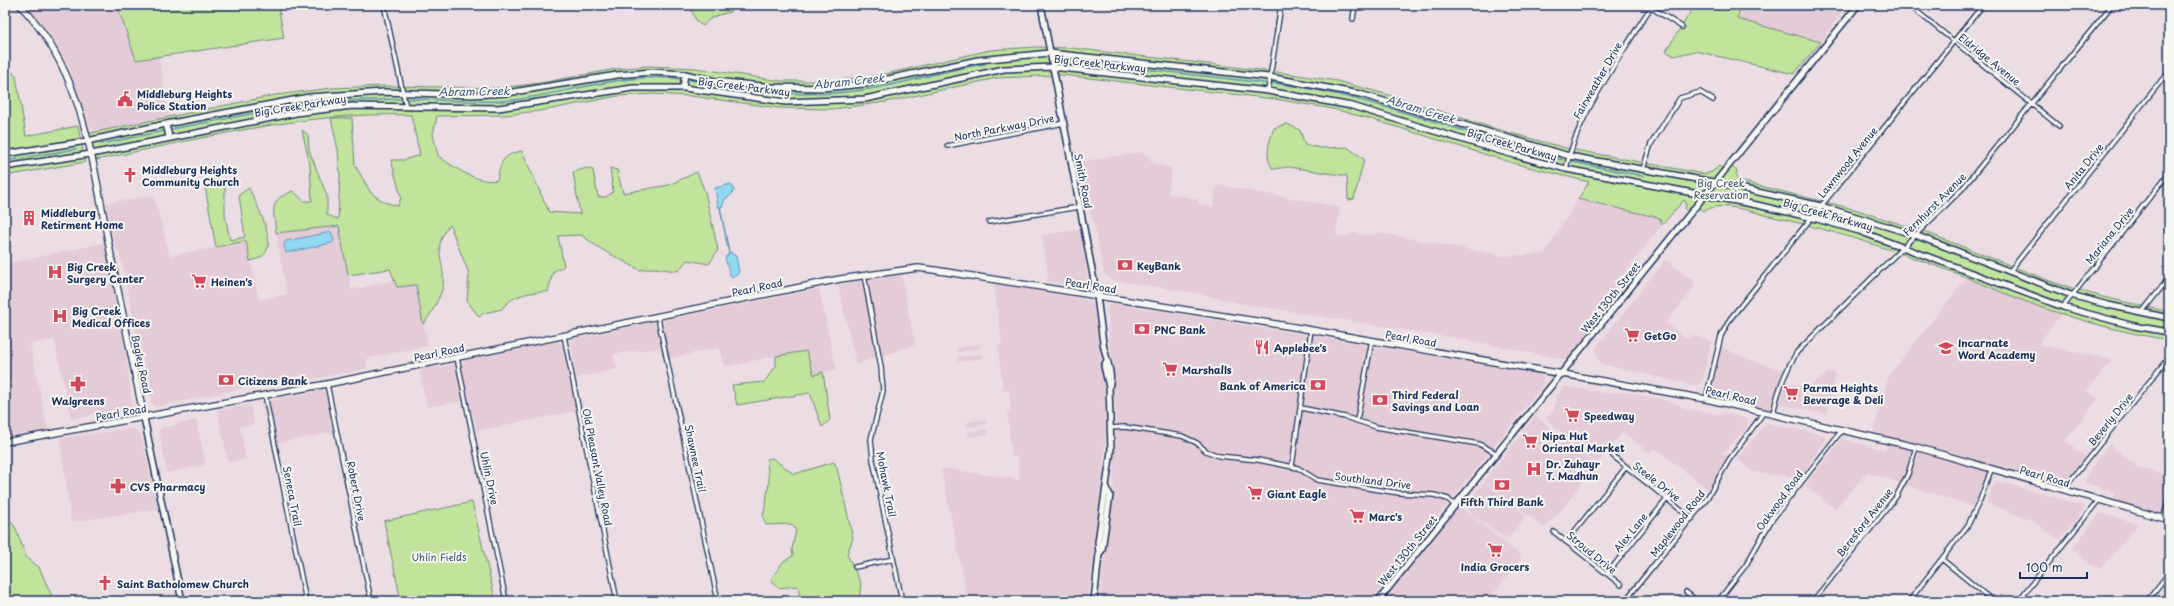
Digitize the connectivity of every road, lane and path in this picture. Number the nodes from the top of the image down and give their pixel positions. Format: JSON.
{"nodes":[{"id":1,"x":20,"y":5,"type":"edge"},
{"id":2,"x":384,"y":5,"type":"edge"},
{"id":3,"x":1040,"y":5,"type":"edge"},
{"id":4,"x":1281,"y":5,"type":"edge"},
{"id":5,"x":1356,"y":5,"type":"edge"},
{"id":6,"x":1858,"y":5,"type":"edge"},
{"id":7,"x":1909,"y":5,"type":"edge"},
{"id":8,"x":1983,"y":5,"type":"edge"},
{"id":9,"x":2112,"y":5,"type":"edge"},
{"id":10,"x":1650,"y":6,"type":"edge"},
{"id":11,"x":1353,"y":19,"type":"dead end"},
{"id":12,"x":1682,"y":27,"type":"dead end"},
{"id":13,"x":1954,"y":40,"type":"junction"},
{"id":14,"x":1050,"y":53,"type":"junction"},
{"id":15,"x":1052,"y":67,"type":"junction"},
{"id":16,"x":2169,"y":71,"type":"edge"},
{"id":17,"x":685,"y":74,"type":"junction"},
{"id":18,"x":1269,"y":77,"type":"junction"},
{"id":19,"x":684,"y":88,"type":"junction"},
{"id":20,"x":1268,"y":91,"type":"junction"},
{"id":21,"x":403,"y":93,"type":"junction"},
{"id":22,"x":1713,"y":100,"type":"dead end"},
{"id":23,"x":2033,"y":104,"type":"junction"},
{"id":24,"x":406,"y":107,"type":"junction"},
{"id":25,"x":1064,"y":123,"type":"junction"},
{"id":26,"x":166,"y":124,"type":"junction"},
{"id":27,"x":2059,"y":126,"type":"dead end"},
{"id":28,"x":169,"y":137,"type":"junction"},
{"id":29,"x":87,"y":141,"type":"junction"},
{"id":30,"x":947,"y":146,"type":"dead end"},
{"id":31,"x":5,"y":154,"type":"edge"},
{"id":32,"x":91,"y":154,"type":"junction"},
{"id":33,"x":1569,"y":156,"type":"junction"},
{"id":34,"x":5,"y":167,"type":"edge"},
{"id":35,"x":1566,"y":169,"type":"junction"},
{"id":36,"x":1643,"y":169,"type":"junction"},
{"id":37,"x":2169,"y":173,"type":"edge"},
{"id":38,"x":1713,"y":182,"type":"junction"},
{"id":39,"x":1703,"y":195,"type":"junction"},
{"id":40,"x":1821,"y":206,"type":"junction"},
{"id":41,"x":1079,"y":207,"type":"junction"},
{"id":42,"x":1812,"y":218,"type":"junction"},
{"id":43,"x":989,"y":222,"type":"dead end"},
{"id":44,"x":1915,"y":235,"type":"junction"},
{"id":45,"x":1903,"y":247,"type":"junction"},
{"id":46,"x":2009,"y":272,"type":"junction"},
{"id":47,"x":864,"y":274,"type":"junction"},
{"id":48,"x":2169,"y":278,"type":"edge"},
{"id":49,"x":2072,"y":295,"type":"junction"},
{"id":50,"x":1097,"y":296,"type":"junction"},
{"id":51,"x":2063,"y":307,"type":"junction"},
{"id":52,"x":2142,"y":312,"type":"junction"},
{"id":53,"x":658,"y":318,"type":"junction"},
{"id":54,"x":2169,"y":318,"type":"edge"},
{"id":55,"x":1311,"y":330,"type":"junction"},
{"id":56,"x":2169,"y":332,"type":"edge"},
{"id":57,"x":564,"y":336,"type":"junction"},
{"id":58,"x":1372,"y":340,"type":"junction"},
{"id":59,"x":2169,"y":357,"type":"edge"},
{"id":60,"x":457,"y":358,"type":"junction"},
{"id":61,"x":1560,"y":372,"type":"junction"},
{"id":62,"x":327,"y":384,"type":"junction"},
{"id":63,"x":265,"y":395,"type":"junction"},
{"id":64,"x":1706,"y":399,"type":"junction"},
{"id":65,"x":1301,"y":408,"type":"junction"},
{"id":66,"x":1764,"y":412,"type":"junction"},
{"id":67,"x":1773,"y":414,"type":"junction"},
{"id":68,"x":144,"y":418,"type":"junction"},
{"id":69,"x":1357,"y":420,"type":"junction"},
{"id":70,"x":1110,"y":428,"type":"junction"},
{"id":71,"x":1842,"y":430,"type":"junction"},
{"id":72,"x":5,"y":442,"type":"edge"},
{"id":73,"x":1916,"y":447,"type":"junction"},
{"id":74,"x":1496,"y":453,"type":"junction"},
{"id":75,"x":1614,"y":456,"type":"dead end"},
{"id":76,"x":1292,"y":466,"type":"junction"},
{"id":77,"x":1626,"y":467,"type":"junction"},
{"id":78,"x":1991,"y":470,"type":"junction"},
{"id":79,"x":2063,"y":490,"type":"junction"},
{"id":80,"x":1667,"y":499,"type":"junction"},
{"id":81,"x":2169,"y":499,"type":"edge"},
{"id":82,"x":2098,"y":501,"type":"junction"},
{"id":83,"x":1454,"y":505,"type":"junction"},
{"id":84,"x":1692,"y":519,"type":"junction"},
{"id":85,"x":2166,"y":519,"type":"edge"},
{"id":86,"x":1554,"y":532,"type":"dead end"},
{"id":87,"x":1566,"y":542,"type":"junction"},
{"id":88,"x":893,"y":559,"type":"junction"},
{"id":89,"x":1943,"y":560,"type":"junction"},
{"id":90,"x":855,"y":567,"type":"dead end"},
{"id":91,"x":2169,"y":573,"type":"edge"},
{"id":92,"x":1607,"y":574,"type":"junction"},
{"id":93,"x":1621,"y":585,"type":"dead end"},
{"id":94,"x":1686,"y":592,"type":"dead end"},
{"id":95,"x":182,"y":601,"type":"edge"},
{"id":96,"x":306,"y":601,"type":"edge"},
{"id":97,"x":371,"y":601,"type":"edge"},
{"id":98,"x":506,"y":601,"type":"edge"},
{"id":99,"x":617,"y":601,"type":"edge"},
{"id":100,"x":718,"y":601,"type":"edge"},
{"id":101,"x":902,"y":601,"type":"edge"},
{"id":102,"x":1094,"y":601,"type":"edge"},
{"id":103,"x":1378,"y":601,"type":"edge"},
{"id":104,"x":1625,"y":601,"type":"edge"},
{"id":105,"x":1697,"y":601,"type":"edge"},
{"id":106,"x":1718,"y":601,"type":"edge"},
{"id":107,"x":1813,"y":601,"type":"edge"},
{"id":108,"x":1909,"y":601,"type":"edge"},
{"id":109,"x":1993,"y":601,"type":"edge"},
{"id":110,"x":2018,"y":601,"type":"edge"},
{"id":111,"x":2147,"y":601,"type":"edge"}],
"edges":[{"from":1,"to":29,"type":"main road","name":"Bagley Road"},
{"from":2,"to":21,"type":"street"},
{"from":3,"to":14,"type":"street","name":"Smith Road"},
{"from":4,"to":18,"type":"street"},
{"from":5,"to":11,"type":"street"},
{"from":6,"to":38,"type":"street","name":"West 130th Street"},
{"from":7,"to":13,"type":"street","name":"Eldridge Avenue"},
{"from":8,"to":13,"type":"street","name":"Lawnwood Avenue"},
{"from":9,"to":23,"type":"street","name":"Fernhurst Avenue"},
{"from":10,"to":12,"type":"street"},
{"from":10,"to":33,"type":"street","name":"Fairweather Drive"},
{"from":13,"to":23,"type":"street","name":"Eldridge Avenue"},
{"from":13,"to":40,"type":"street","name":"Lawnwood Avenue"},
{"from":14,"to":15,"type":"street","name":"Smith Road"},
{"from":14,"to":17,"type":"street","name":"Big Creek Parkway"},
{"from":14,"to":18,"type":"street","name":"Big Creek Parkway"},
{"from":15,"to":19,"type":"street","name":"Big Creek Parkway"},
{"from":15,"to":20,"type":"street","name":"Big Creek Parkway"},
{"from":15,"to":25,"type":"street","name":"Smith Road"},
{"from":16,"to":46,"type":"street","name":"Anita Drive"},
{"from":17,"to":19,"type":"street"},
{"from":17,"to":21,"type":"street","name":"Big Creek Parkway"},
{"from":18,"to":20,"type":"street"},
{"from":18,"to":33,"type":"street","name":"Big Creek Parkway"},
{"from":19,"to":24,"type":"street","name":"Big Creek Parkway"},
{"from":20,"to":35,"type":"street","name":"Big Creek Parkway"},
{"from":21,"to":24,"type":"street"},
{"from":21,"to":26,"type":"street","name":"Big Creek Parkway"},
{"from":22,"to":36,"type":"street"},
{"from":23,"to":27,"type":"street","name":"Eldridge Avenue"},
{"from":23,"to":44,"type":"street","name":"Fernhurst Avenue"},
{"from":24,"to":28,"type":"street","name":"Big Creek Parkway"},
{"from":25,"to":30,"type":"street","name":"North Parkway Drive"},
{"from":25,"to":41,"type":"street","name":"Smith Road"},
{"from":26,"to":28,"type":"street"},
{"from":26,"to":29,"type":"street","name":"Big Creek Parkway"},
{"from":28,"to":32,"type":"street","name":"Big Creek Parkway"},
{"from":29,"to":31,"type":"street","name":"Big Creek Parkway"},
{"from":29,"to":32,"type":"main road","name":"Bagley Road"},
{"from":32,"to":34,"type":"street","name":"Big Creek Parkway"},
{"from":32,"to":68,"type":"main road","name":"Bagley Road"},
{"from":33,"to":35,"type":"street","name":"Fairweather Drive"},
{"from":33,"to":36,"type":"street","name":"Big Creek Parkway"},
{"from":35,"to":39,"type":"street","name":"Big Creek Parkway"},
{"from":36,"to":38,"type":"street","name":"Big Creek Parkway"},
{"from":37,"to":49,"type":"street","name":"Mariana Drive"},
{"from":38,"to":39,"type":"street","name":"West 130th Street"},
{"from":38,"to":40,"type":"street","name":"Big Creek Parkway"},
{"from":39,"to":42,"type":"street","name":"Big Creek Parkway"},
{"from":39,"to":61,"type":"street","name":"West 130th Street"},
{"from":40,"to":42,"type":"street","name":"Lawnwood Avenue"},
{"from":40,"to":44,"type":"street","name":"Big Creek Parkway"},
{"from":41,"to":43,"type":"street"},
{"from":41,"to":50,"type":"street","name":"Smith Road"},
{"from":42,"to":45,"type":"street","name":"Big Creek Parkway"},
{"from":42,"to":64,"type":"street","name":"Lawnwood Avenue"},
{"from":44,"to":45,"type":"street","name":"Fernhurst Avenue"},
{"from":44,"to":46,"type":"street","name":"Big Creek Parkway"},
{"from":45,"to":51,"type":"street","name":"Big Creek Parkway"},
{"from":45,"to":67,"type":"street","name":"Fernhurst Avenue"},
{"from":46,"to":49,"type":"street","name":"Big Creek Parkway"},
{"from":47,"to":50,"type":"main road","name":"Pearl Road"},
{"from":47,"to":53,"type":"main road","name":"Pearl Road"},
{"from":47,"to":88,"type":"street","name":"Mohawk Trail"},
{"from":48,"to":52,"type":"street"},
{"from":49,"to":51,"type":"street","name":"Mariana Drive"},
{"from":49,"to":52,"type":"street","name":"Big Creek Parkway"},
{"from":50,"to":55,"type":"main road","name":"Pearl Road"},
{"from":50,"to":70,"type":"street","name":"Smith Road"},
{"from":51,"to":56,"type":"street","name":"Big Creek Parkway"},
{"from":52,"to":54,"type":"street","name":"Big Creek Parkway"},
{"from":53,"to":57,"type":"main road","name":"Pearl Road"},
{"from":53,"to":100,"type":"street","name":"Shawnee Trail"},
{"from":55,"to":58,"type":"main road","name":"Pearl Road"},
{"from":55,"to":65,"type":"street"},
{"from":57,"to":60,"type":"main road","name":"Pearl Road"},
{"from":57,"to":99,"type":"street","name":"Old Pleasant Valley Road"},
{"from":58,"to":61,"type":"main road","name":"Pearl Road"},
{"from":58,"to":69,"type":"street"},
{"from":59,"to":79,"type":"street","name":"Beverly Drive"},
{"from":60,"to":62,"type":"main road","name":"Pearl Road"},
{"from":60,"to":98,"type":"street","name":"Uhlin Drive"},
{"from":61,"to":64,"type":"main road","name":"Pearl Road"},
{"from":61,"to":74,"type":"street","name":"West 130th Street"},
{"from":62,"to":63,"type":"main road","name":"Pearl Road"},
{"from":62,"to":97,"type":"street","name":"Robert Drive"},
{"from":63,"to":68,"type":"main road","name":"Pearl Road"},
{"from":63,"to":96,"type":"street","name":"Seneca Trail"},
{"from":64,"to":66,"type":"main road","name":"Pearl Road"},
{"from":65,"to":69,"type":"street"},
{"from":65,"to":76,"type":"street"},
{"from":66,"to":67,"type":"main road","name":"Pearl Road"},
{"from":66,"to":84,"type":"street","name":"Maplewood Road"},
{"from":67,"to":71,"type":"main road","name":"Pearl Road"},
{"from":68,"to":72,"type":"main road","name":"Pearl Road"},
{"from":68,"to":95,"type":"street","name":"Bagley Road"},
{"from":69,"to":74,"type":"street"},
{"from":70,"to":76,"type":"street","name":"Southland Drive"},
{"from":70,"to":102,"type":"street","name":"Smith Road"},
{"from":71,"to":73,"type":"main road","name":"Pearl Road"},
{"from":71,"to":106,"type":"street","name":"Oakwood Road"},
{"from":73,"to":78,"type":"main road","name":"Pearl Road"},
{"from":73,"to":107,"type":"street","name":"Beresford Avenue"},
{"from":74,"to":83,"type":"street","name":"West 130th Street"},
{"from":75,"to":77,"type":"street","name":"Steele Drive"},
{"from":76,"to":83,"type":"street","name":"Southland Drive"},
{"from":77,"to":80,"type":"street","name":"Steele Drive"},
{"from":77,"to":87,"type":"street"},
{"from":78,"to":79,"type":"main road","name":"Pearl Road"},
{"from":78,"to":89,"type":"street"},
{"from":79,"to":82,"type":"main road","name":"Pearl Road"},
{"from":80,"to":84,"type":"street","name":"Steele Drive"},
{"from":80,"to":92,"type":"street","name":"Alex Lane"},
{"from":81,"to":85,"type":"street"},
{"from":82,"to":85,"type":"main road","name":"Pearl Road"},
{"from":82,"to":110,"type":"street"},
{"from":83,"to":103,"type":"street","name":"West 130th Street"},
{"from":84,"to":104,"type":"street","name":"Maplewood Road"},
{"from":86,"to":87,"type":"street","name":"Stroud Drive"},
{"from":87,"to":92,"type":"street","name":"Stroud Drive"},
{"from":88,"to":90,"type":"street"},
{"from":88,"to":101,"type":"street","name":"Mohawk Trail"},
{"from":89,"to":108,"type":"street"},
{"from":89,"to":109,"type":"street"},
{"from":91,"to":111,"type":"street"},
{"from":92,"to":93,"type":"street","name":"Stroud Drive"},
{"from":94,"to":105,"type":"street"}]}
